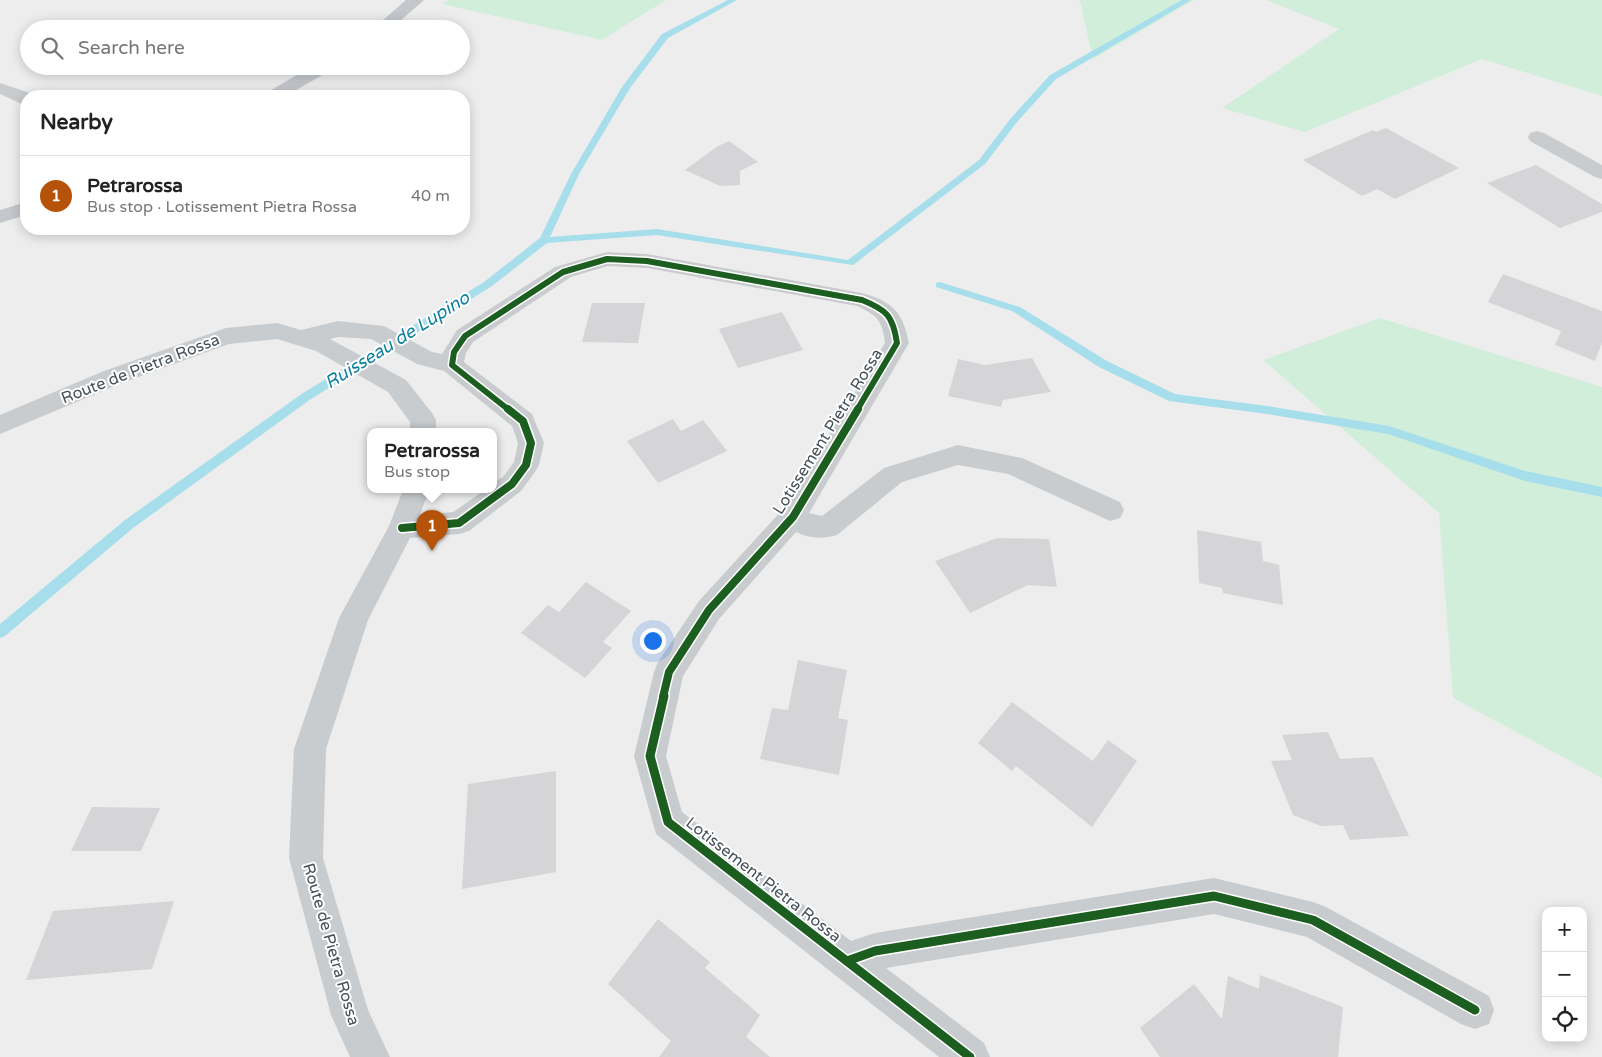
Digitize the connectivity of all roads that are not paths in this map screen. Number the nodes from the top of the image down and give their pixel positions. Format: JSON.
{"nodes":[{"id":1,"x":416,"y":0,"type":"edge"},
{"id":2,"x":392,"y":20,"type":"edge"},
{"id":3,"x":310,"y":75,"type":"edge"},
{"id":4,"x":0,"y":88,"type":"edge"},
{"id":5,"x":284,"y":90,"type":"edge"},
{"id":6,"x":20,"y":96,"type":"edge"},
{"id":7,"x":1537,"y":137,"type":"dead end"},
{"id":8,"x":1602,"y":173,"type":"edge"},
{"id":9,"x":20,"y":210,"type":"edge"},
{"id":10,"x":0,"y":216,"type":"edge"},
{"id":11,"x":301,"y":338,"type":"junction"},
{"id":12,"x":452,"y":365,"type":"junction"},
{"id":13,"x":0,"y":425,"type":"edge"},
{"id":14,"x":423,"y":428,"type":"edge"},
{"id":15,"x":415,"y":493,"type":"edge"},
{"id":16,"x":1110,"y":510,"type":"dead end"},
{"id":17,"x":793,"y":517,"type":"junction"},
{"id":18,"x":402,"y":528,"type":"junction"},
{"id":19,"x":847,"y":961,"type":"junction"},
{"id":20,"x":1475,"y":1010,"type":"dead end"},
{"id":21,"x":370,"y":1057,"type":"edge"},
{"id":22,"x":970,"y":1057,"type":"edge"}],
"edges":[{"from":1,"to":2,"type":"main road"},
{"from":3,"to":5,"type":"main road"},
{"from":4,"to":6,"type":"street"},
{"from":7,"to":8,"type":"street"},
{"from":9,"to":10,"type":"main road"},
{"from":11,"to":12,"type":"street"},
{"from":11,"to":13,"type":"street","name":"Route de Pietra Rossa"},
{"from":11,"to":14,"type":"street","name":"Route de Pietra Rossa"},
{"from":12,"to":17,"type":"street","name":"Lotissement Pietra Rossa"},
{"from":12,"to":18,"type":"street"},
{"from":15,"to":18,"type":"street","name":"Route de Pietra Rossa"},
{"from":16,"to":17,"type":"street","name":"Lotissement Pietra Rossa"},
{"from":17,"to":19,"type":"street","name":"Lotissement Pietra Rossa"},
{"from":18,"to":21,"type":"street","name":"Route de Pietra Rossa"},
{"from":19,"to":20,"type":"street","name":"Lotissement Pietra Rossa"},
{"from":19,"to":22,"type":"street","name":"Lotissement Pietra Rossa"}]}
